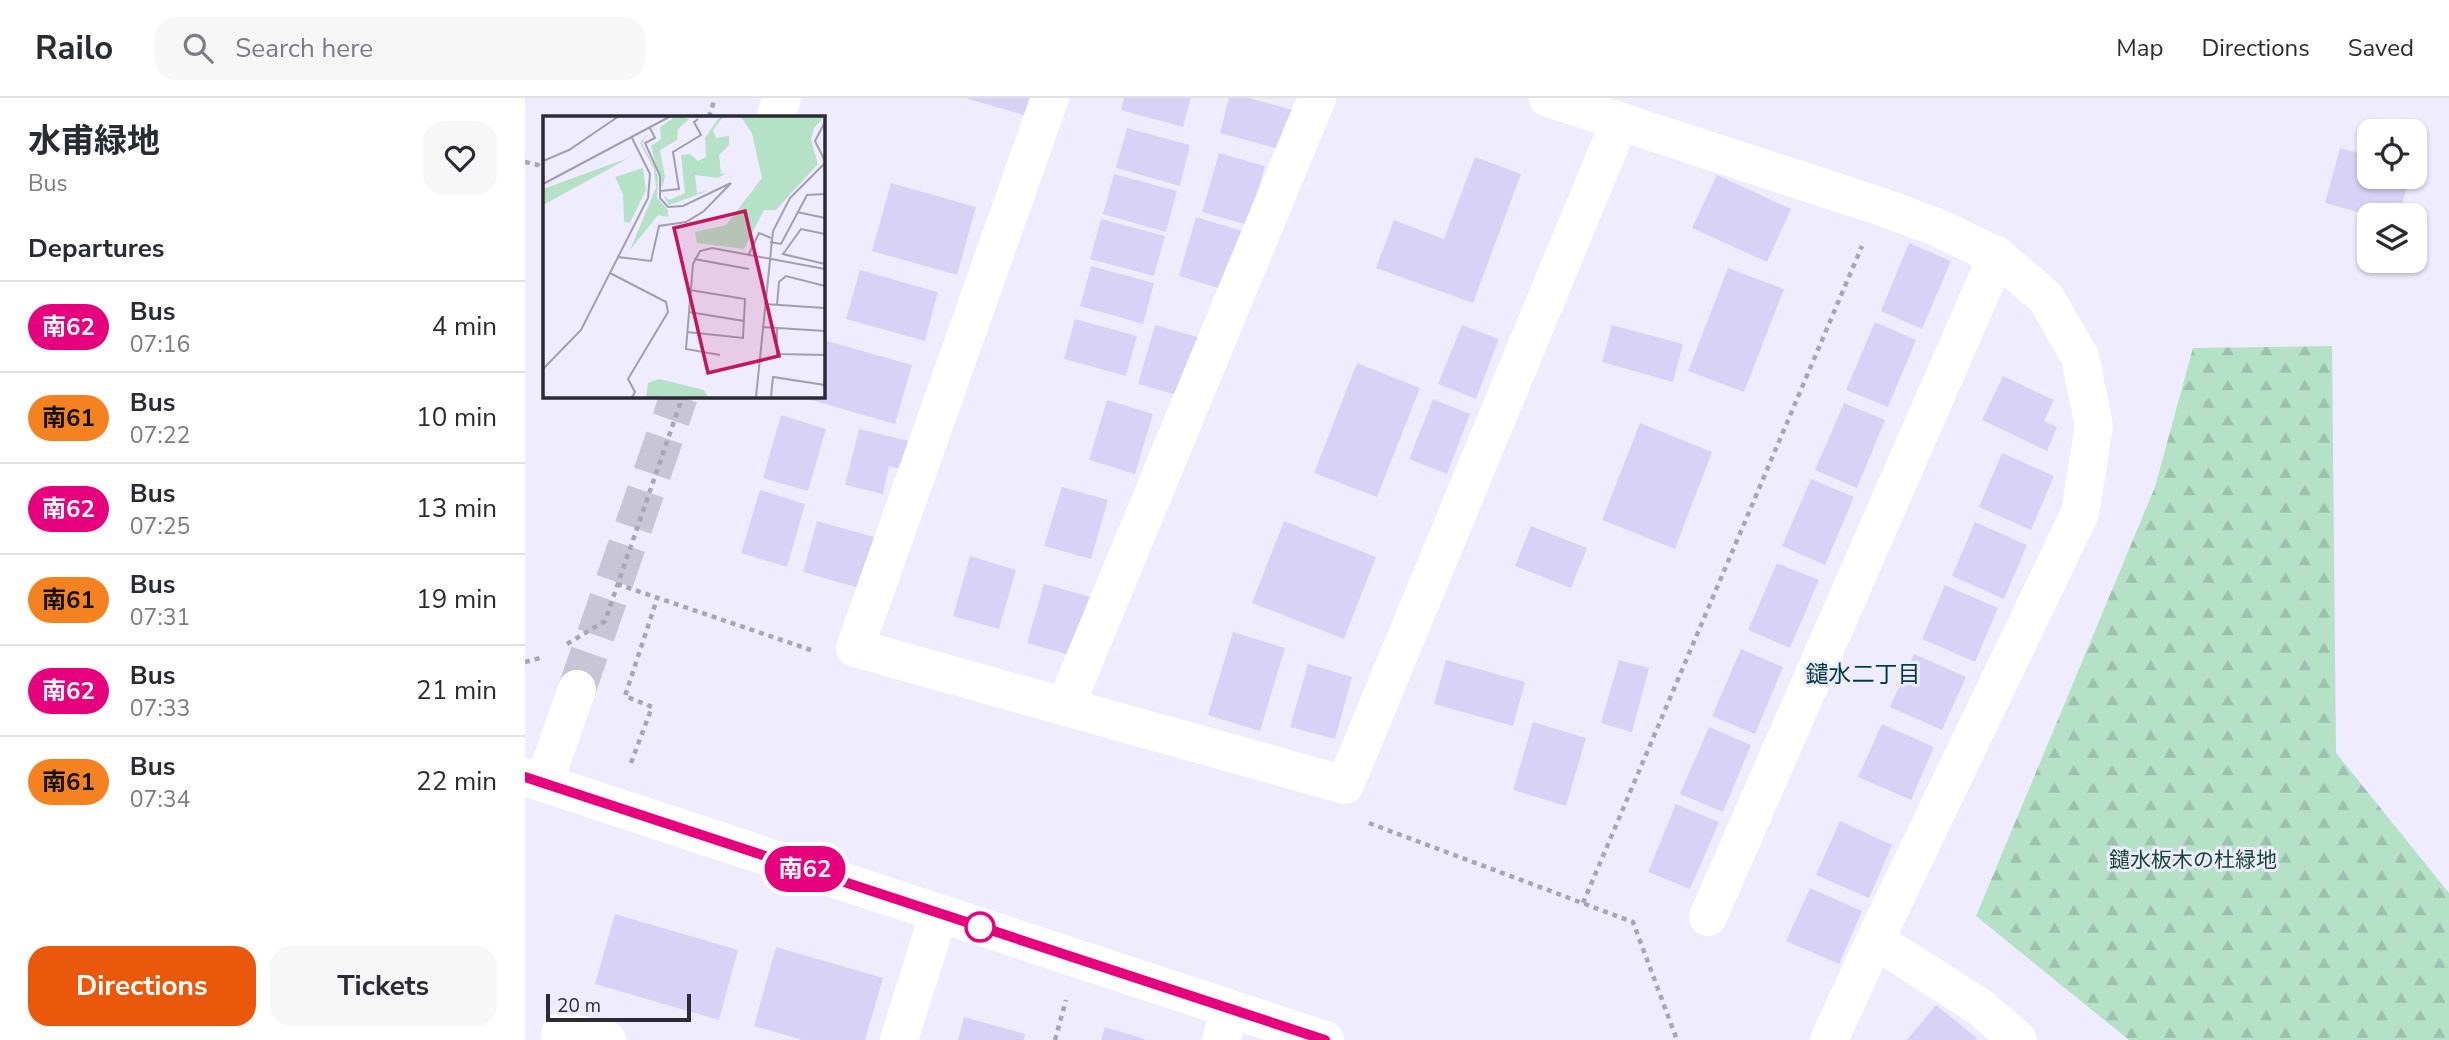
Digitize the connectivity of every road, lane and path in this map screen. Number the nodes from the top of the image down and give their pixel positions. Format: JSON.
{"nodes":[{"id":1,"x":715,"y":98,"type":"edge"},
{"id":2,"x":782,"y":98,"type":"edge"},
{"id":3,"x":1050,"y":98,"type":"edge"},
{"id":4,"x":1317,"y":98,"type":"edge"},
{"id":5,"x":1548,"y":98,"type":"edge"},
{"id":6,"x":709,"y":116,"type":"edge"},
{"id":7,"x":775,"y":116,"type":"edge"},
{"id":8,"x":1620,"y":121,"type":"junction"},
{"id":9,"x":525,"y":162,"type":"edge"},
{"id":10,"x":543,"y":171,"type":"edge"},
{"id":11,"x":1879,"y":206,"type":"junction"},
{"id":12,"x":1997,"y":256,"type":"junction"},
{"id":13,"x":679,"y":397,"type":"edge"},
{"id":14,"x":617,"y":584,"type":"junction"},
{"id":15,"x":657,"y":599,"type":"junction"},
{"id":16,"x":855,"y":648,"type":"junction"},
{"id":17,"x":558,"y":649,"type":"dead end"},
{"id":18,"x":546,"y":656,"type":"dead end"},
{"id":19,"x":525,"y":662,"type":"edge"},
{"id":20,"x":577,"y":689,"type":"tunnel mouth"},
{"id":21,"x":1065,"y":707,"type":"junction"},
{"id":22,"x":631,"y":763,"type":"dead end"},
{"id":23,"x":534,"y":780,"type":"edge"},
{"id":24,"x":1345,"y":785,"type":"junction"},
{"id":25,"x":1583,"y":903,"type":"junction"},
{"id":26,"x":939,"y":913,"type":"junction"},
{"id":27,"x":1708,"y":917,"type":"dead end"},
{"id":28,"x":1875,"y":940,"type":"junction"},
{"id":29,"x":1066,"y":999,"type":"dead end"},
{"id":30,"x":1226,"y":1025,"type":"edge"},
{"id":31,"x":560,"y":1040,"type":"edge"},
{"id":32,"x":607,"y":1040,"type":"edge"},
{"id":33,"x":899,"y":1040,"type":"edge"},
{"id":34,"x":1055,"y":1040,"type":"edge"},
{"id":35,"x":1325,"y":1040,"type":"edge"},
{"id":36,"x":1677,"y":1040,"type":"edge"},
{"id":37,"x":1829,"y":1040,"type":"edge"},
{"id":38,"x":2018,"y":1040,"type":"edge"}],
"edges":[{"from":1,"to":6,"type":"path"},
{"from":2,"to":7,"type":"street"},
{"from":3,"to":16,"type":"street"},
{"from":4,"to":21,"type":"street"},
{"from":5,"to":8,"type":"street"},
{"from":8,"to":11,"type":"street"},
{"from":8,"to":24,"type":"street"},
{"from":9,"to":10,"type":"path"},
{"from":11,"to":12,"type":"street"},
{"from":11,"to":25,"type":"path"},
{"from":12,"to":27,"type":"street"},
{"from":12,"to":28,"type":"street"},
{"from":13,"to":14,"type":"path"},
{"from":14,"to":15,"type":"path"},
{"from":14,"to":17,"type":"path"},
{"from":15,"to":16,"type":"path"},
{"from":15,"to":22,"type":"path"},
{"from":16,"to":21,"type":"street"},
{"from":18,"to":19,"type":"path"},
{"from":20,"to":23,"type":"street"},
{"from":21,"to":24,"type":"street"},
{"from":23,"to":26,"type":"street"},
{"from":24,"to":25,"type":"path"},
{"from":25,"to":36,"type":"path"},
{"from":26,"to":30,"type":"street"},
{"from":26,"to":33,"type":"street"},
{"from":28,"to":37,"type":"street"},
{"from":28,"to":38,"type":"street"},
{"from":29,"to":34,"type":"path"},
{"from":30,"to":35,"type":"street"},
{"from":31,"to":32,"type":"street"}]}
